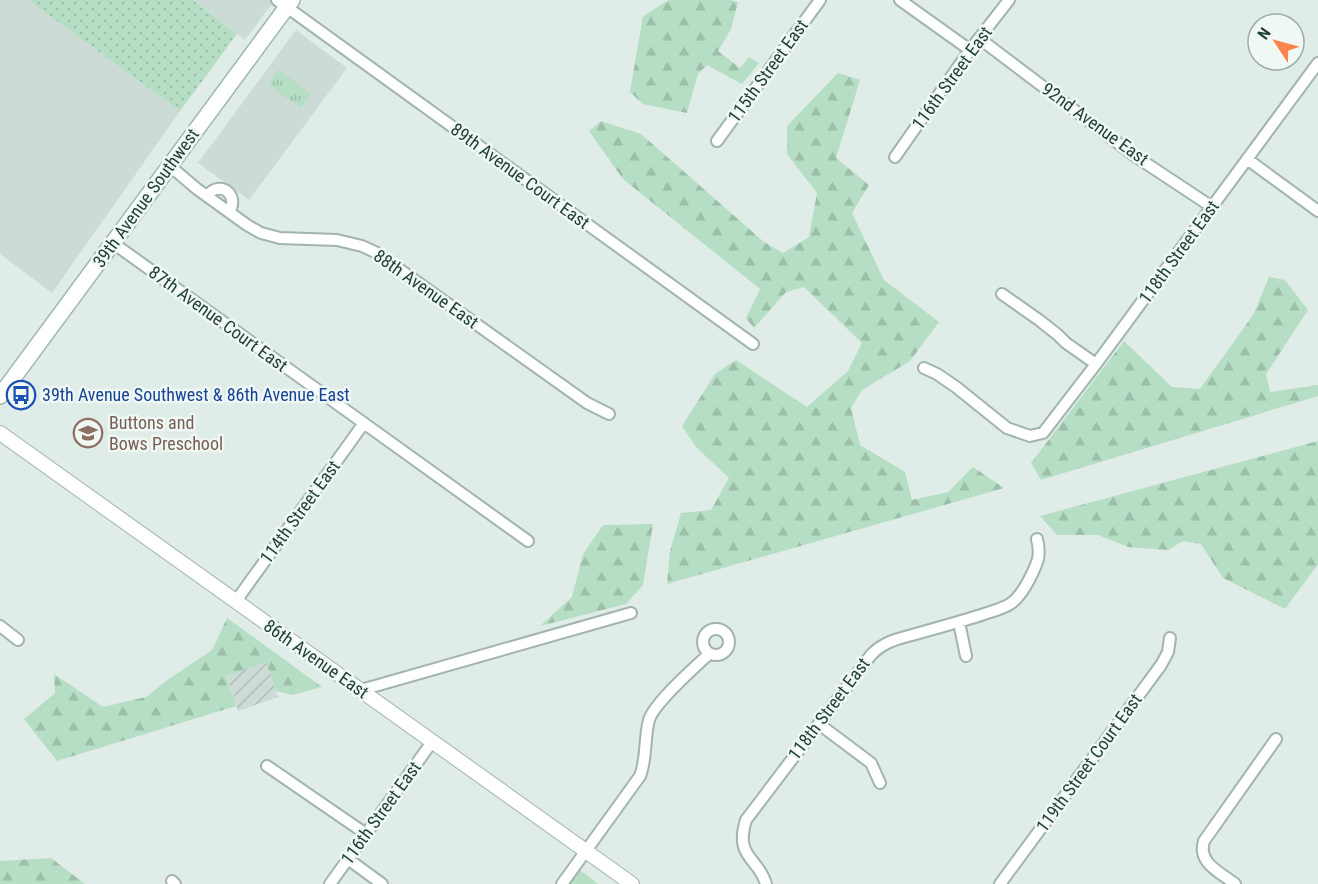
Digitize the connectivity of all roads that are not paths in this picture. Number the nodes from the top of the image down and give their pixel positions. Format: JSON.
{"nodes":[{"id":1,"x":820,"y":0,"type":"edge"},
{"id":2,"x":900,"y":0,"type":"edge"},
{"id":3,"x":1009,"y":0,"type":"edge"},
{"id":4,"x":285,"y":2,"type":"edge"},
{"id":5,"x":980,"y":39,"type":"junction"},
{"id":6,"x":970,"y":50,"type":"junction"},
{"id":7,"x":1318,"y":63,"type":"edge"},
{"id":8,"x":717,"y":141,"type":"dead end"},
{"id":9,"x":895,"y":157,"type":"dead end"},
{"id":10,"x":1247,"y":159,"type":"junction"},
{"id":11,"x":170,"y":166,"type":"junction"},
{"id":12,"x":1212,"y":207,"type":"junction"},
{"id":13,"x":1318,"y":211,"type":"edge"},
{"id":14,"x":113,"y":243,"type":"junction"},
{"id":15,"x":1002,"y":294,"type":"dead end"},
{"id":16,"x":753,"y":344,"type":"dead end"},
{"id":17,"x":1096,"y":364,"type":"junction"},
{"id":18,"x":924,"y":368,"type":"dead end"},
{"id":19,"x":0,"y":396,"type":"edge"},
{"id":20,"x":609,"y":414,"type":"dead end"},
{"id":21,"x":363,"y":423,"type":"junction"},
{"id":22,"x":0,"y":433,"type":"edge"},
{"id":23,"x":1037,"y":538,"type":"dead end"},
{"id":24,"x":528,"y":541,"type":"dead end"},
{"id":25,"x":236,"y":601,"type":"junction"},
{"id":26,"x":631,"y":613,"type":"dead end"},
{"id":27,"x":959,"y":622,"type":"junction"},
{"id":28,"x":0,"y":626,"type":"edge"},
{"id":29,"x":1170,"y":638,"type":"dead end"},
{"id":30,"x":18,"y":640,"type":"dead end"},
{"id":31,"x":709,"y":654,"type":"dead end"},
{"id":32,"x":966,"y":656,"type":"dead end"},
{"id":33,"x":360,"y":690,"type":"junction"},
{"id":34,"x":819,"y":724,"type":"junction"},
{"id":35,"x":1276,"y":739,"type":"dead end"},
{"id":36,"x":432,"y":742,"type":"junction"},
{"id":37,"x":267,"y":766,"type":"dead end"},
{"id":38,"x":880,"y":783,"type":"dead end"},
{"id":39,"x":366,"y":834,"type":"junction"},
{"id":40,"x":586,"y":851,"type":"junction"},
{"id":41,"x":348,"y":859,"type":"junction"},
{"id":42,"x":330,"y":884,"type":"edge"},
{"id":43,"x":382,"y":884,"type":"edge"},
{"id":44,"x":562,"y":884,"type":"edge"},
{"id":45,"x":632,"y":884,"type":"edge"},
{"id":46,"x":766,"y":884,"type":"edge"},
{"id":47,"x":1000,"y":884,"type":"edge"},
{"id":48,"x":1235,"y":884,"type":"edge"}],
"edges":[{"from":1,"to":8,"type":"street","name":"115th Street East"},
{"from":2,"to":6,"type":"street"},
{"from":3,"to":5,"type":"street","name":"116th Street East"},
{"from":4,"to":11,"type":"main road","name":"39th Avenue Southwest"},
{"from":4,"to":16,"type":"street","name":"89th Avenue Court East"},
{"from":5,"to":6,"type":"street","name":"116th Street East"},
{"from":5,"to":12,"type":"street","name":"92nd Avenue East"},
{"from":6,"to":9,"type":"street","name":"116th Street East"},
{"from":7,"to":10,"type":"street","name":"118th Street East"},
{"from":10,"to":12,"type":"street","name":"118th Street East"},
{"from":10,"to":13,"type":"street"},
{"from":11,"to":14,"type":"main road","name":"39th Avenue Southwest"},
{"from":11,"to":20,"type":"street","name":"88th Avenue East"},
{"from":12,"to":17,"type":"street","name":"118th Street East"},
{"from":14,"to":19,"type":"main road","name":"39th Avenue Southwest"},
{"from":14,"to":21,"type":"street","name":"87th Avenue Court East"},
{"from":15,"to":17,"type":"street"},
{"from":17,"to":18,"type":"street","name":"118th Street East"},
{"from":21,"to":24,"type":"street","name":"87th Avenue Court East"},
{"from":21,"to":25,"type":"street","name":"114th Street East"},
{"from":22,"to":25,"type":"street","name":"86th Avenue East"},
{"from":23,"to":27,"type":"street","name":"118th Street East"},
{"from":25,"to":33,"type":"street","name":"86th Avenue East"},
{"from":26,"to":33,"type":"street"},
{"from":27,"to":32,"type":"street"},
{"from":27,"to":34,"type":"street","name":"118th Street East"},
{"from":28,"to":30,"type":"street"},
{"from":29,"to":47,"type":"street","name":"119th Street Court East"},
{"from":31,"to":40,"type":"street"},
{"from":33,"to":36,"type":"street","name":"86th Avenue East"},
{"from":34,"to":38,"type":"street"},
{"from":34,"to":46,"type":"street","name":"118th Street East"},
{"from":35,"to":48,"type":"street"},
{"from":36,"to":39,"type":"street","name":"116th Street East"},
{"from":36,"to":40,"type":"street","name":"86th Avenue East"},
{"from":37,"to":39,"type":"street"},
{"from":39,"to":41,"type":"street","name":"116th Street East"},
{"from":40,"to":44,"type":"street"},
{"from":40,"to":45,"type":"street","name":"86th Avenue East"},
{"from":41,"to":42,"type":"street","name":"116th Street East"},
{"from":41,"to":43,"type":"street"}]}
